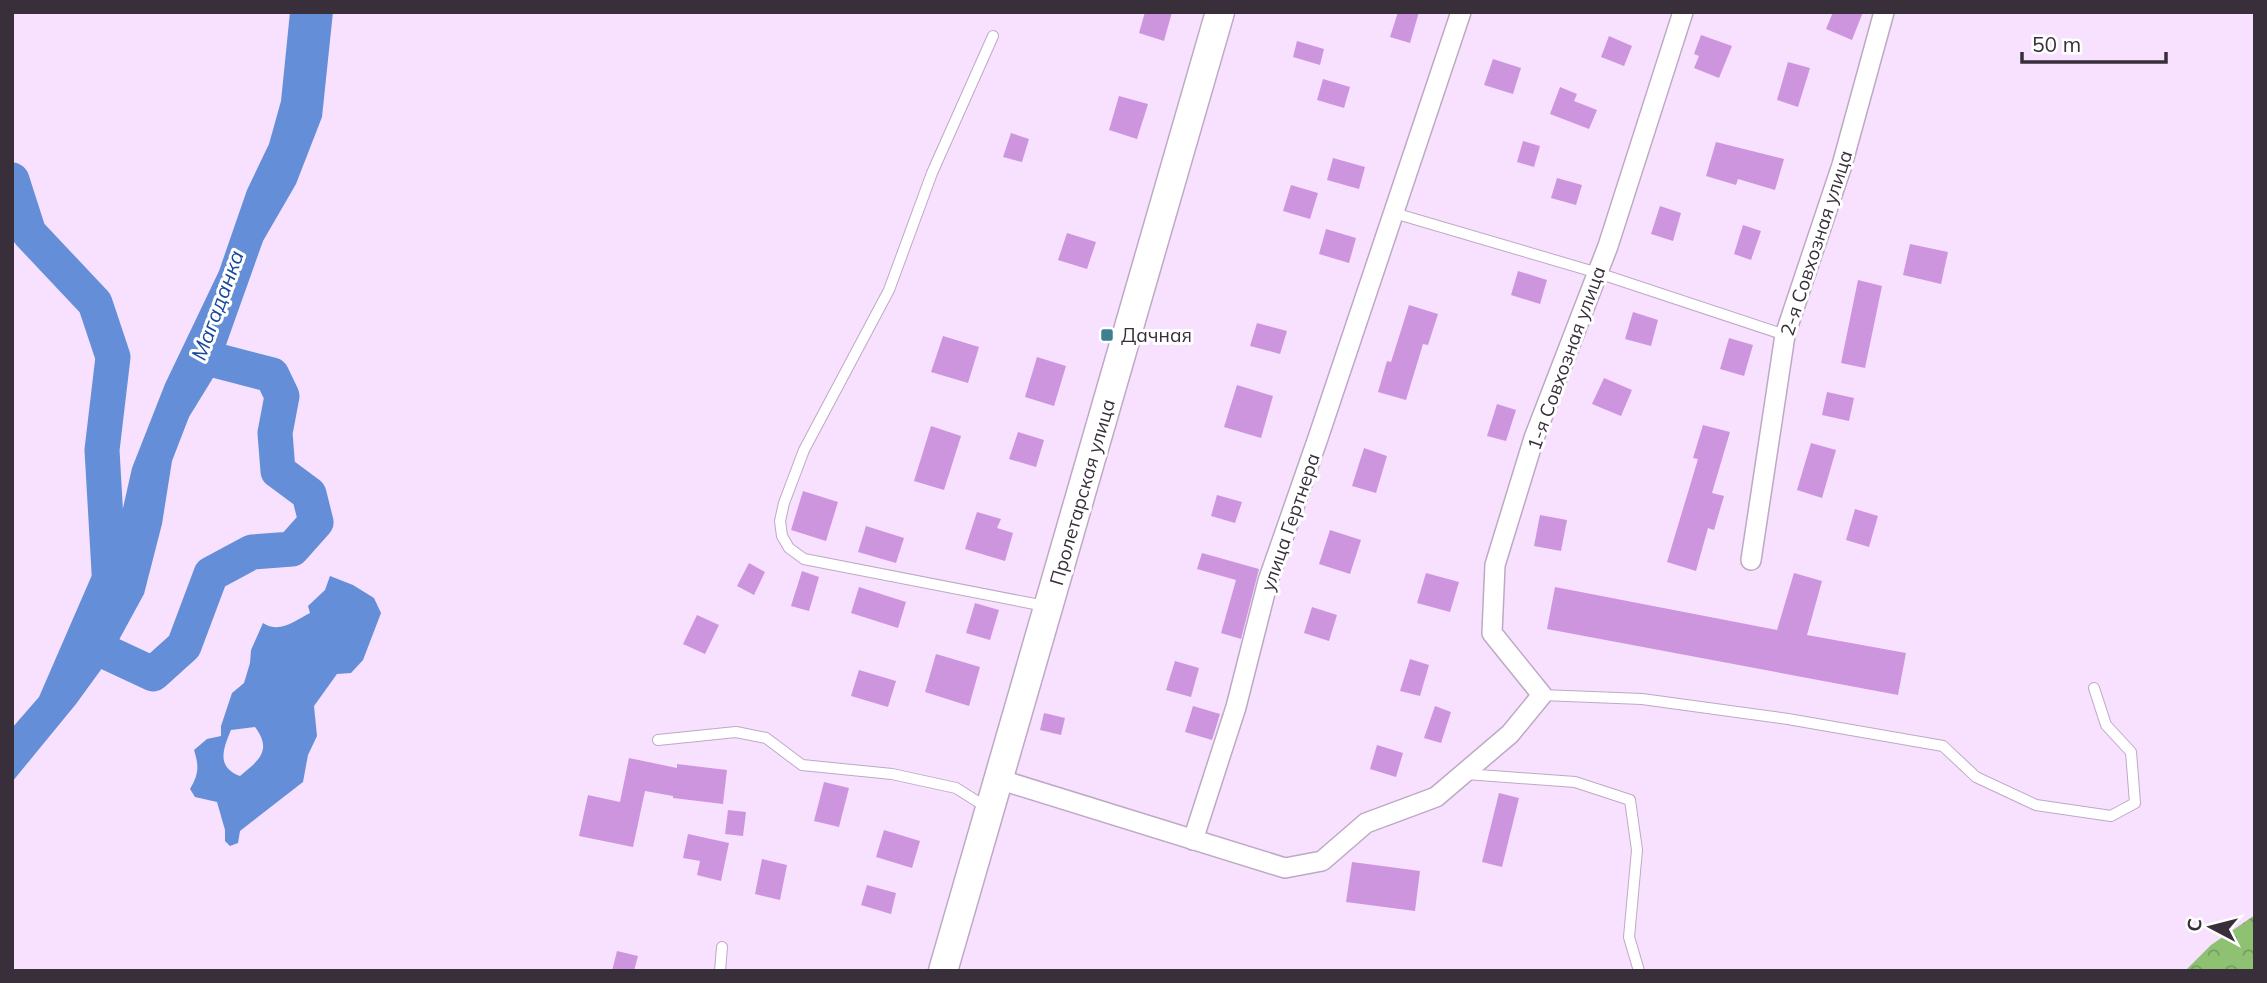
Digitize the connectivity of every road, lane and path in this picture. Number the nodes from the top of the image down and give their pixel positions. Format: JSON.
{"nodes":[{"id":1,"x":1220,"y":12,"type":"edge"},
{"id":2,"x":1461,"y":12,"type":"edge"},
{"id":3,"x":1683,"y":12,"type":"edge"},
{"id":4,"x":1884,"y":12,"type":"edge"},
{"id":5,"x":993,"y":36,"type":"dead end"},
{"id":6,"x":1394,"y":213,"type":"junction"},
{"id":7,"x":1598,"y":273,"type":"junction"},
{"id":8,"x":1785,"y":335,"type":"junction"},
{"id":9,"x":1751,"y":560,"type":"dead end"},
{"id":10,"x":1049,"y":607,"type":"junction"},
{"id":11,"x":2094,"y":688,"type":"dead end"},
{"id":12,"x":1542,"y":695,"type":"junction"},
{"id":13,"x":657,"y":740,"type":"dead end"},
{"id":14,"x":1462,"y":774,"type":"junction"},
{"id":15,"x":998,"y":779,"type":"junction"},
{"id":16,"x":989,"y":809,"type":"junction"},
{"id":17,"x":1193,"y":840,"type":"junction"},
{"id":18,"x":722,"y":947,"type":"dead end"},
{"id":19,"x":720,"y":971,"type":"edge"},
{"id":20,"x":943,"y":971,"type":"edge"},
{"id":21,"x":1639,"y":971,"type":"edge"}],
"edges":[{"from":1,"to":10,"type":"main road","name":"Пролетарская улица"},
{"from":2,"to":6,"type":"street","name":"улица Гертнера"},
{"from":3,"to":7,"type":"street","name":"1-я Совхозная улица"},
{"from":4,"to":8,"type":"street","name":"2-я Совхозная улица"},
{"from":5,"to":10,"type":"lane"},
{"from":6,"to":7,"type":"lane"},
{"from":6,"to":17,"type":"street","name":"улица Гертнера"},
{"from":7,"to":8,"type":"lane"},
{"from":7,"to":12,"type":"street","name":"1-я Совхозная улица"},
{"from":8,"to":9,"type":"street","name":"2-я Совхозная улица"},
{"from":10,"to":15,"type":"main road","name":"Пролетарская улица"},
{"from":11,"to":12,"type":"lane"},
{"from":12,"to":14,"type":"street"},
{"from":13,"to":16,"type":"lane"},
{"from":14,"to":17,"type":"street"},
{"from":14,"to":21,"type":"lane"},
{"from":15,"to":16,"type":"main road","name":"Пролетарская улица"},
{"from":15,"to":17,"type":"street"},
{"from":16,"to":20,"type":"main road","name":"Пролетарская улица"},
{"from":18,"to":19,"type":"lane"}]}
